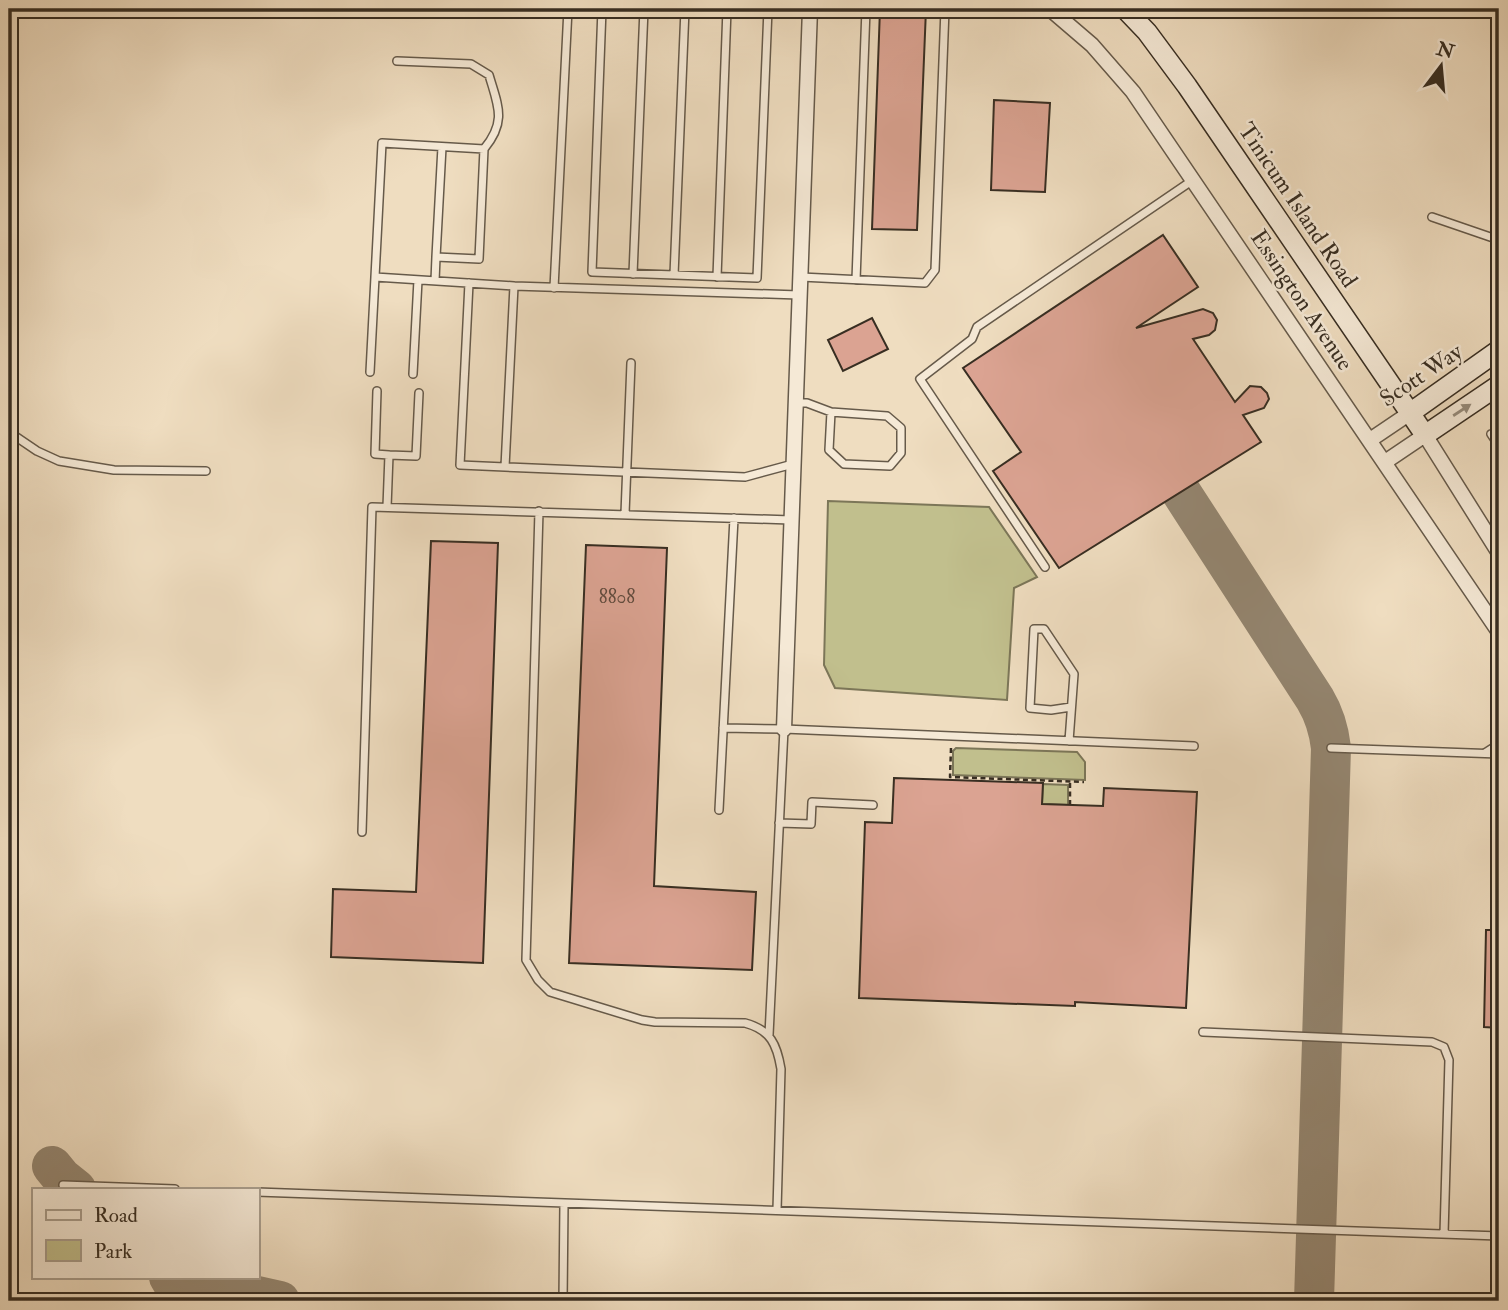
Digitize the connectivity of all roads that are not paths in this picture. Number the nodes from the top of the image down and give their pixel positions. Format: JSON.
{"nodes":[{"id":1,"x":568,"y":9,"type":"edge"},
{"id":2,"x":602,"y":9,"type":"edge"},
{"id":3,"x":644,"y":9,"type":"edge"},
{"id":4,"x":685,"y":9,"type":"edge"},
{"id":5,"x":727,"y":9,"type":"edge"},
{"id":6,"x":768,"y":9,"type":"edge"},
{"id":7,"x":810,"y":9,"type":"edge"},
{"id":8,"x":866,"y":9,"type":"edge"},
{"id":9,"x":944,"y":9,"type":"edge"},
{"id":10,"x":1050,"y":9,"type":"edge"},
{"id":11,"x":1125,"y":9,"type":"edge"},
{"id":12,"x":397,"y":61,"type":"dead end"},
{"id":13,"x":442,"y":147,"type":"junction"},
{"id":14,"x":484,"y":149,"type":"junction"},
{"id":15,"x":1193,"y":180,"type":"junction"},
{"id":16,"x":1432,"y":217,"type":"dead end"},
{"id":17,"x":1499,"y":240,"type":"edge"},
{"id":18,"x":436,"y":257,"type":"junction"},
{"id":19,"x":633,"y":274,"type":"junction"},
{"id":20,"x":674,"y":275,"type":"junction"},
{"id":21,"x":375,"y":277,"type":"junction"},
{"id":22,"x":716,"y":277,"type":"junction"},
{"id":23,"x":800,"y":277,"type":"junction"},
{"id":24,"x":418,"y":280,"type":"junction"},
{"id":25,"x":856,"y":280,"type":"junction"},
{"id":26,"x":435,"y":281,"type":"junction"},
{"id":27,"x":469,"y":283,"type":"junction"},
{"id":28,"x":514,"y":286,"type":"junction"},
{"id":29,"x":554,"y":288,"type":"junction"},
{"id":30,"x":799,"y":295,"type":"junction"},
{"id":31,"x":1499,"y":350,"type":"edge"},
{"id":32,"x":631,"y":363,"type":"dead end"},
{"id":33,"x":370,"y":372,"type":"dead end"},
{"id":34,"x":413,"y":374,"type":"dead end"},
{"id":35,"x":1499,"y":385,"type":"edge"},
{"id":36,"x":377,"y":391,"type":"dead end"},
{"id":37,"x":419,"y":393,"type":"dead end"},
{"id":38,"x":796,"y":403,"type":"junction"},
{"id":39,"x":831,"y":412,"type":"junction"},
{"id":40,"x":1410,"y":413,"type":"junction"},
{"id":41,"x":9,"y":432,"type":"edge"},
{"id":42,"x":1491,"y":434,"type":"dead end"},
{"id":43,"x":1425,"y":435,"type":"junction"},
{"id":44,"x":1370,"y":440,"type":"junction"},
{"id":45,"x":1499,"y":446,"type":"edge"},
{"id":46,"x":389,"y":455,"type":"junction"},
{"id":47,"x":1385,"y":462,"type":"junction"},
{"id":48,"x":793,"y":464,"type":"junction"},
{"id":49,"x":505,"y":467,"type":"junction"},
{"id":50,"x":206,"y":471,"type":"dead end"},
{"id":51,"x":626,"y":472,"type":"junction"},
{"id":52,"x":387,"y":507,"type":"junction"},
{"id":53,"x":539,"y":511,"type":"junction"},
{"id":54,"x":625,"y":514,"type":"junction"},
{"id":55,"x":734,"y":518,"type":"junction"},
{"id":56,"x":791,"y":520,"type":"junction"},
{"id":57,"x":1499,"y":554,"type":"edge"},
{"id":58,"x":1045,"y":567,"type":"dead end"},
{"id":59,"x":1499,"y":632,"type":"edge"},
{"id":60,"x":1071,"y":707,"type":"junction"},
{"id":61,"x":723,"y":728,"type":"junction"},
{"id":62,"x":784,"y":729,"type":"junction"},
{"id":63,"x":1069,"y":741,"type":"junction"},
{"id":64,"x":1499,"y":744,"type":"edge"},
{"id":65,"x":1194,"y":746,"type":"dead end"},
{"id":66,"x":1331,"y":748,"type":"dead end"},
{"id":67,"x":1484,"y":753,"type":"junction"},
{"id":68,"x":1499,"y":754,"type":"edge"},
{"id":69,"x":873,"y":805,"type":"dead end"},
{"id":70,"x":719,"y":810,"type":"dead end"},
{"id":71,"x":779,"y":823,"type":"junction"},
{"id":72,"x":362,"y":832,"type":"dead end"},
{"id":73,"x":1203,"y":1032,"type":"dead end"},
{"id":74,"x":769,"y":1035,"type":"junction"},
{"id":75,"x":63,"y":1185,"type":"dead end"},
{"id":76,"x":147,"y":1188,"type":"edge"},
{"id":77,"x":259,"y":1192,"type":"edge"},
{"id":78,"x":564,"y":1203,"type":"junction"},
{"id":79,"x":777,"y":1210,"type":"junction"},
{"id":80,"x":1444,"y":1234,"type":"junction"},
{"id":81,"x":1499,"y":1236,"type":"edge"},
{"id":82,"x":563,"y":1301,"type":"edge"}],
"edges":[{"from":1,"to":29,"type":"lane"},
{"from":2,"to":19,"type":"lane"},
{"from":3,"to":19,"type":"lane"},
{"from":4,"to":20,"type":"lane"},
{"from":5,"to":22,"type":"lane"},
{"from":6,"to":22,"type":"lane"},
{"from":7,"to":23,"type":"street"},
{"from":8,"to":25,"type":"lane"},
{"from":9,"to":25,"type":"lane"},
{"from":10,"to":15,"type":"street","name":"Essington Avenue"},
{"from":11,"to":40,"type":"street","name":"Tinicum Island Road"},
{"from":12,"to":14,"type":"lane"},
{"from":13,"to":14,"type":"lane"},
{"from":13,"to":18,"type":"lane"},
{"from":13,"to":21,"type":"lane"},
{"from":14,"to":18,"type":"lane"},
{"from":15,"to":44,"type":"street","name":"Essington Avenue"},
{"from":15,"to":58,"type":"lane"},
{"from":16,"to":17,"type":"lane"},
{"from":18,"to":26,"type":"lane"},
{"from":19,"to":20,"type":"lane"},
{"from":20,"to":22,"type":"lane"},
{"from":21,"to":24,"type":"lane"},
{"from":21,"to":33,"type":"lane"},
{"from":23,"to":25,"type":"lane"},
{"from":23,"to":30,"type":"street"},
{"from":24,"to":26,"type":"lane"},
{"from":24,"to":34,"type":"lane"},
{"from":26,"to":27,"type":"lane"},
{"from":27,"to":28,"type":"lane"},
{"from":27,"to":49,"type":"lane"},
{"from":28,"to":29,"type":"lane"},
{"from":28,"to":49,"type":"lane"},
{"from":29,"to":30,"type":"lane"},
{"from":30,"to":38,"type":"street"},
{"from":31,"to":40,"type":"street","name":"Scott Way"},
{"from":32,"to":51,"type":"lane"},
{"from":43,"to":35,"type":"street","one_way":true},
{"from":36,"to":46,"type":"lane"},
{"from":37,"to":46,"type":"lane"},
{"from":38,"to":39,"type":"lane"},
{"from":38,"to":48,"type":"street"},
{"from":39,"to":39,"type":"lane"},
{"from":40,"to":43,"type":"street","name":"Tinicum Island Road"},
{"from":40,"to":44,"type":"street","name":"Scott Way"},
{"from":41,"to":50,"type":"lane"},
{"from":42,"to":45,"type":"lane"},
{"from":43,"to":47,"type":"street"},
{"from":43,"to":57,"type":"street"},
{"from":44,"to":47,"type":"street","name":"Essington Avenue"},
{"from":46,"to":52,"type":"lane"},
{"from":47,"to":59,"type":"street","name":"Essington Avenue"},
{"from":48,"to":51,"type":"lane"},
{"from":48,"to":56,"type":"street"},
{"from":49,"to":51,"type":"lane"},
{"from":51,"to":54,"type":"lane"},
{"from":52,"to":53,"type":"lane"},
{"from":52,"to":72,"type":"lane"},
{"from":53,"to":54,"type":"lane"},
{"from":53,"to":74,"type":"lane"},
{"from":54,"to":55,"type":"lane"},
{"from":55,"to":56,"type":"lane"},
{"from":55,"to":61,"type":"lane"},
{"from":56,"to":62,"type":"street"},
{"from":60,"to":60,"type":"lane"},
{"from":60,"to":63,"type":"lane"},
{"from":61,"to":62,"type":"lane"},
{"from":61,"to":70,"type":"lane"},
{"from":62,"to":63,"type":"lane"},
{"from":62,"to":71,"type":"lane"},
{"from":63,"to":65,"type":"lane"},
{"from":64,"to":67,"type":"lane"},
{"from":66,"to":67,"type":"lane"},
{"from":67,"to":68,"type":"lane"},
{"from":69,"to":71,"type":"lane"},
{"from":71,"to":74,"type":"lane"},
{"from":73,"to":80,"type":"lane"},
{"from":74,"to":79,"type":"lane"},
{"from":75,"to":76,"type":"lane"},
{"from":77,"to":78,"type":"lane"},
{"from":78,"to":79,"type":"lane"},
{"from":78,"to":82,"type":"lane"},
{"from":79,"to":80,"type":"lane"},
{"from":80,"to":81,"type":"lane"}]}
